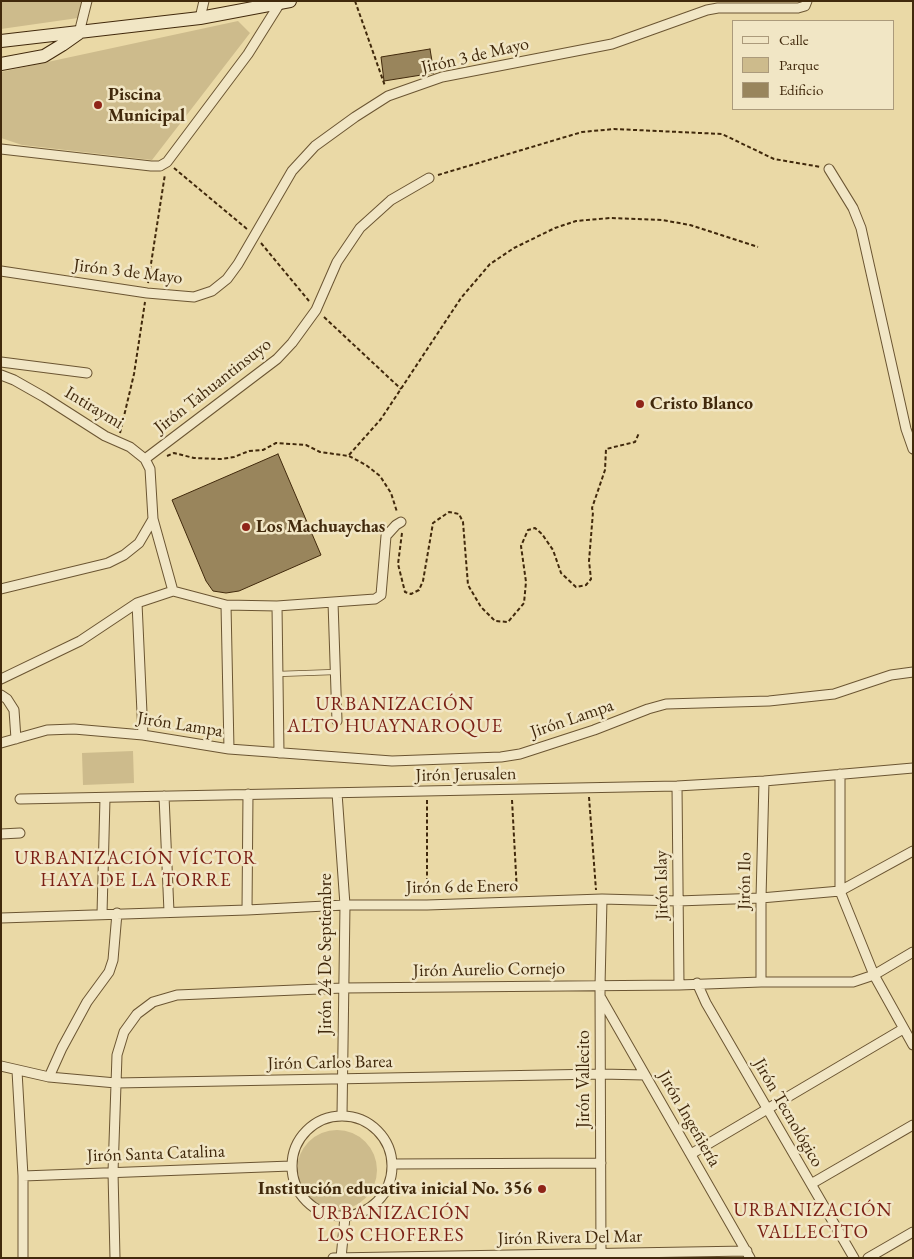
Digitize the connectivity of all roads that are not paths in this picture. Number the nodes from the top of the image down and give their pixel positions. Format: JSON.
{"nodes":[{"id":1,"x":87,"y":1,"type":"edge"},
{"id":2,"x":204,"y":1,"type":"edge"},
{"id":3,"x":285,"y":2,"type":"edge"},
{"id":4,"x":806,"y":4,"type":"edge"},
{"id":5,"x":200,"y":18,"type":"junction"},
{"id":6,"x":79,"y":33,"type":"junction"},
{"id":7,"x":1,"y":41,"type":"edge"},
{"id":8,"x":1,"y":64,"type":"edge"},
{"id":9,"x":3,"y":148,"type":"edge"},
{"id":10,"x":829,"y":169,"type":"road end"},
{"id":11,"x":429,"y":178,"type":"road end"},
{"id":12,"x":1,"y":271,"type":"edge"},
{"id":13,"x":1,"y":362,"type":"edge"},
{"id":14,"x":87,"y":373,"type":"dead end"},
{"id":15,"x":1,"y":375,"type":"edge"},
{"id":16,"x":913,"y":450,"type":"edge"},
{"id":17,"x":145,"y":459,"type":"junction"},
{"id":18,"x":152,"y":519,"type":"junction"},
{"id":19,"x":401,"y":522,"type":"road end"},
{"id":20,"x":1,"y":588,"type":"edge"},
{"id":21,"x":173,"y":591,"type":"junction"},
{"id":22,"x":334,"y":602,"type":"junction"},
{"id":23,"x":138,"y":603,"type":"junction"},
{"id":24,"x":226,"y":605,"type":"junction"},
{"id":25,"x":277,"y":606,"type":"junction"},
{"id":26,"x":335,"y":672,"type":"junction"},
{"id":27,"x":913,"y":672,"type":"edge"},
{"id":28,"x":278,"y":674,"type":"junction"},
{"id":29,"x":1,"y":679,"type":"edge"},
{"id":30,"x":1,"y":695,"type":"edge"},
{"id":31,"x":336,"y":721,"type":"dead end"},
{"id":32,"x":143,"y":735,"type":"junction"},
{"id":33,"x":16,"y":739,"type":"junction"},
{"id":34,"x":1,"y":743,"type":"edge"},
{"id":35,"x":229,"y":750,"type":"junction"},
{"id":36,"x":279,"y":753,"type":"junction"},
{"id":37,"x":913,"y":768,"type":"edge"},
{"id":38,"x":840,"y":774,"type":"junction"},
{"id":39,"x":764,"y":781,"type":"junction"},
{"id":40,"x":677,"y":786,"type":"junction"},
{"id":41,"x":337,"y":793,"type":"junction"},
{"id":42,"x":248,"y":794,"type":"junction"},
{"id":43,"x":164,"y":796,"type":"junction"},
{"id":44,"x":105,"y":798,"type":"junction"},
{"id":45,"x":20,"y":799,"type":"dead end"},
{"id":46,"x":20,"y":833,"type":"dead end"},
{"id":47,"x":1,"y":834,"type":"edge"},
{"id":48,"x":913,"y":851,"type":"edge"},
{"id":49,"x":840,"y":891,"type":"junction"},
{"id":50,"x":761,"y":898,"type":"junction"},
{"id":51,"x":599,"y":899,"type":"junction"},
{"id":52,"x":678,"y":901,"type":"junction"},
{"id":53,"x":345,"y":905,"type":"junction"},
{"id":54,"x":247,"y":910,"type":"junction"},
{"id":55,"x":170,"y":912,"type":"junction"},
{"id":56,"x":116,"y":913,"type":"junction"},
{"id":57,"x":102,"y":914,"type":"junction"},
{"id":58,"x":1,"y":918,"type":"edge"},
{"id":59,"x":913,"y":952,"type":"edge"},
{"id":60,"x":874,"y":975,"type":"junction"},
{"id":61,"x":761,"y":982,"type":"junction"},
{"id":62,"x":697,"y":983,"type":"junction"},
{"id":63,"x":679,"y":985,"type":"junction"},
{"id":64,"x":600,"y":986,"type":"junction"},
{"id":65,"x":343,"y":988,"type":"junction"},
{"id":66,"x":600,"y":996,"type":"junction"},
{"id":67,"x":903,"y":1029,"type":"junction"},
{"id":68,"x":913,"y":1045,"type":"edge"},
{"id":69,"x":1,"y":1066,"type":"edge"},
{"id":70,"x":17,"y":1071,"type":"junction"},
{"id":71,"x":601,"y":1074,"type":"junction"},
{"id":72,"x":645,"y":1075,"type":"junction"},
{"id":73,"x":49,"y":1077,"type":"junction"},
{"id":74,"x":342,"y":1079,"type":"junction"},
{"id":75,"x":116,"y":1083,"type":"junction"},
{"id":76,"x":768,"y":1109,"type":"junction"},
{"id":77,"x":342,"y":1115,"type":"junction"},
{"id":78,"x":913,"y":1125,"type":"edge"},
{"id":79,"x":691,"y":1154,"type":"junction"},
{"id":80,"x":601,"y":1163,"type":"junction"},
{"id":81,"x":393,"y":1164,"type":"junction"},
{"id":82,"x":291,"y":1166,"type":"junction"},
{"id":83,"x":113,"y":1172,"type":"junction"},
{"id":84,"x":23,"y":1176,"type":"junction"},
{"id":85,"x":811,"y":1184,"type":"junction"},
{"id":86,"x":345,"y":1217,"type":"junction"},
{"id":87,"x":913,"y":1232,"type":"edge"},
{"id":88,"x":748,"y":1254,"type":"edge"},
{"id":89,"x":692,"y":1255,"type":"edge"},
{"id":90,"x":601,"y":1256,"type":"edge"},
{"id":91,"x":23,"y":1258,"type":"edge"},
{"id":92,"x":115,"y":1258,"type":"edge"},
{"id":93,"x":333,"y":1258,"type":"edge"},
{"id":94,"x":341,"y":1258,"type":"edge"},
{"id":95,"x":854,"y":1258,"type":"edge"},
{"id":96,"x":868,"y":1258,"type":"edge"}],
"edges":[{"from":1,"to":6,"type":"street"},
{"from":2,"to":5,"type":"street"},
{"from":3,"to":5,"type":"street"},
{"from":3,"to":9,"type":"street"},
{"from":4,"to":12,"type":"street","name":"Jirón 3 de Mayo"},
{"from":5,"to":6,"type":"street"},
{"from":6,"to":7,"type":"street"},
{"from":6,"to":8,"type":"street"},
{"from":10,"to":16,"type":"street"},
{"from":11,"to":17,"type":"street","name":"Jirón Tahuantinsuyo"},
{"from":13,"to":14,"type":"street"},
{"from":15,"to":17,"type":"street","name":"Intiraymi"},
{"from":17,"to":18,"type":"street"},
{"from":18,"to":20,"type":"street"},
{"from":18,"to":21,"type":"street"},
{"from":19,"to":22,"type":"street"},
{"from":21,"to":23,"type":"street"},
{"from":21,"to":24,"type":"street"},
{"from":22,"to":25,"type":"street"},
{"from":22,"to":26,"type":"street"},
{"from":23,"to":29,"type":"street"},
{"from":23,"to":32,"type":"street"},
{"from":24,"to":25,"type":"street"},
{"from":24,"to":35,"type":"street"},
{"from":25,"to":28,"type":"street"},
{"from":26,"to":28,"type":"lane"},
{"from":26,"to":31,"type":"street"},
{"from":27,"to":36,"type":"street","name":"Jirón Lampa"},
{"from":28,"to":36,"type":"street"},
{"from":30,"to":33,"type":"street"},
{"from":32,"to":33,"type":"street","name":"Jirón Lampa"},
{"from":32,"to":35,"type":"street","name":"Jirón Lampa"},
{"from":33,"to":34,"type":"street","name":"Jirón Lampa"},
{"from":35,"to":36,"type":"street","name":"Jirón Lampa"},
{"from":37,"to":38,"type":"street","name":"Jirón Jerusalen"},
{"from":38,"to":39,"type":"street","name":"Jirón Jerusalen"},
{"from":38,"to":49,"type":"street"},
{"from":39,"to":40,"type":"street","name":"Jirón Jerusalen"},
{"from":39,"to":50,"type":"street","name":"Jirón Ilo"},
{"from":40,"to":41,"type":"street","name":"Jirón Jerusalen"},
{"from":40,"to":52,"type":"street","name":"Jirón Islay"},
{"from":41,"to":42,"type":"street","name":"Jirón Jerusalen"},
{"from":41,"to":53,"type":"street","name":"Jirón 24 De Septiembre"},
{"from":42,"to":43,"type":"street","name":"Jirón Jerusalen"},
{"from":42,"to":54,"type":"street"},
{"from":43,"to":44,"type":"street","name":"Jirón Jerusalen"},
{"from":43,"to":55,"type":"street"},
{"from":44,"to":45,"type":"street","name":"Jirón Jerusalen"},
{"from":44,"to":57,"type":"street"},
{"from":46,"to":47,"type":"street"},
{"from":48,"to":49,"type":"street","name":"Jirón 6 de Enero"},
{"from":49,"to":50,"type":"street","name":"Jirón 6 de Enero"},
{"from":49,"to":60,"type":"street"},
{"from":50,"to":52,"type":"street","name":"Jirón 6 de Enero"},
{"from":50,"to":61,"type":"street","name":"Jirón Ilo"},
{"from":51,"to":52,"type":"street","name":"Jirón 6 de Enero"},
{"from":51,"to":53,"type":"street","name":"Jirón 6 de Enero"},
{"from":51,"to":64,"type":"street","name":"Jirón Vallecito"},
{"from":52,"to":63,"type":"street","name":"Jirón Islay"},
{"from":53,"to":54,"type":"street","name":"Jirón 6 de Enero"},
{"from":53,"to":65,"type":"street","name":"Jirón 24 De Septiembre"},
{"from":54,"to":55,"type":"street","name":"Jirón 6 de Enero"},
{"from":55,"to":56,"type":"street","name":"Jirón 6 de Enero"},
{"from":56,"to":57,"type":"street","name":"Jirón 6 de Enero"},
{"from":56,"to":73,"type":"street"},
{"from":57,"to":58,"type":"street","name":"Jirón 6 de Enero"},
{"from":59,"to":60,"type":"street","name":"Jirón Aurelio Cornejo"},
{"from":60,"to":61,"type":"street","name":"Jirón Aurelio Cornejo"},
{"from":60,"to":67,"type":"street"},
{"from":61,"to":62,"type":"street","name":"Jirón Aurelio Cornejo"},
{"from":62,"to":63,"type":"street","name":"Jirón Aurelio Cornejo"},
{"from":62,"to":76,"type":"street","name":"Jirón Tecnológico"},
{"from":63,"to":64,"type":"street","name":"Jirón Aurelio Cornejo"},
{"from":64,"to":65,"type":"street","name":"Jirón Aurelio Cornejo"},
{"from":64,"to":66,"type":"street","name":"Jirón Vallecito"},
{"from":65,"to":74,"type":"street","name":"Jirón 24 De Septiembre"},
{"from":65,"to":75,"type":"street","name":"Jirón Aurelio Cornejo"},
{"from":66,"to":71,"type":"street","name":"Jirón Vallecito"},
{"from":66,"to":72,"type":"street","name":"Jirón Ingeñiería"},
{"from":67,"to":68,"type":"street"},
{"from":67,"to":76,"type":"street"},
{"from":69,"to":70,"type":"street","name":"Jirón Carlos Barea"},
{"from":70,"to":73,"type":"street","name":"Jirón Carlos Barea"},
{"from":70,"to":84,"type":"street"},
{"from":71,"to":72,"type":"street","name":"Jirón Carlos Barea"},
{"from":71,"to":74,"type":"street","name":"Jirón Carlos Barea"},
{"from":71,"to":80,"type":"street","name":"Jirón Vallecito"},
{"from":72,"to":79,"type":"street","name":"Jirón Ingeñiería"},
{"from":73,"to":75,"type":"street","name":"Jirón Carlos Barea"},
{"from":74,"to":75,"type":"street","name":"Jirón Carlos Barea"},
{"from":74,"to":77,"type":"street","name":"Jirón 24 De Septiembre"},
{"from":75,"to":83,"type":"street","name":"Jirón Aurelio Cornejo"},
{"from":76,"to":79,"type":"street"},
{"from":76,"to":85,"type":"street","name":"Jirón Tecnológico"},
{"from":77,"to":81,"type":"street"},
{"from":77,"to":82,"type":"street"},
{"from":78,"to":85,"type":"street"},
{"from":79,"to":88,"type":"street","name":"Jirón Ingeñiería"},
{"from":80,"to":81,"type":"street"},
{"from":80,"to":90,"type":"street","name":"Jirón Vallecito"},
{"from":81,"to":86,"type":"street"},
{"from":82,"to":83,"type":"street","name":"Jirón Santa Catalina"},
{"from":82,"to":86,"type":"street"},
{"from":83,"to":84,"type":"street","name":"Jirón Santa Catalina"},
{"from":83,"to":92,"type":"street","name":"Jirón Aurelio Cornejo"},
{"from":84,"to":91,"type":"street"},
{"from":85,"to":95,"type":"street","name":"Jirón Tecnológico"},
{"from":86,"to":94,"type":"street"},
{"from":87,"to":96,"type":"street"},
{"from":88,"to":89,"type":"street","name":"Jirón Rivera Del Mar"},
{"from":89,"to":90,"type":"street","name":"Jirón Rivera Del Mar"},
{"from":90,"to":94,"type":"street","name":"Jirón Rivera Del Mar"},
{"from":93,"to":94,"type":"street","name":"Jirón Rivera Del Mar"}]}
